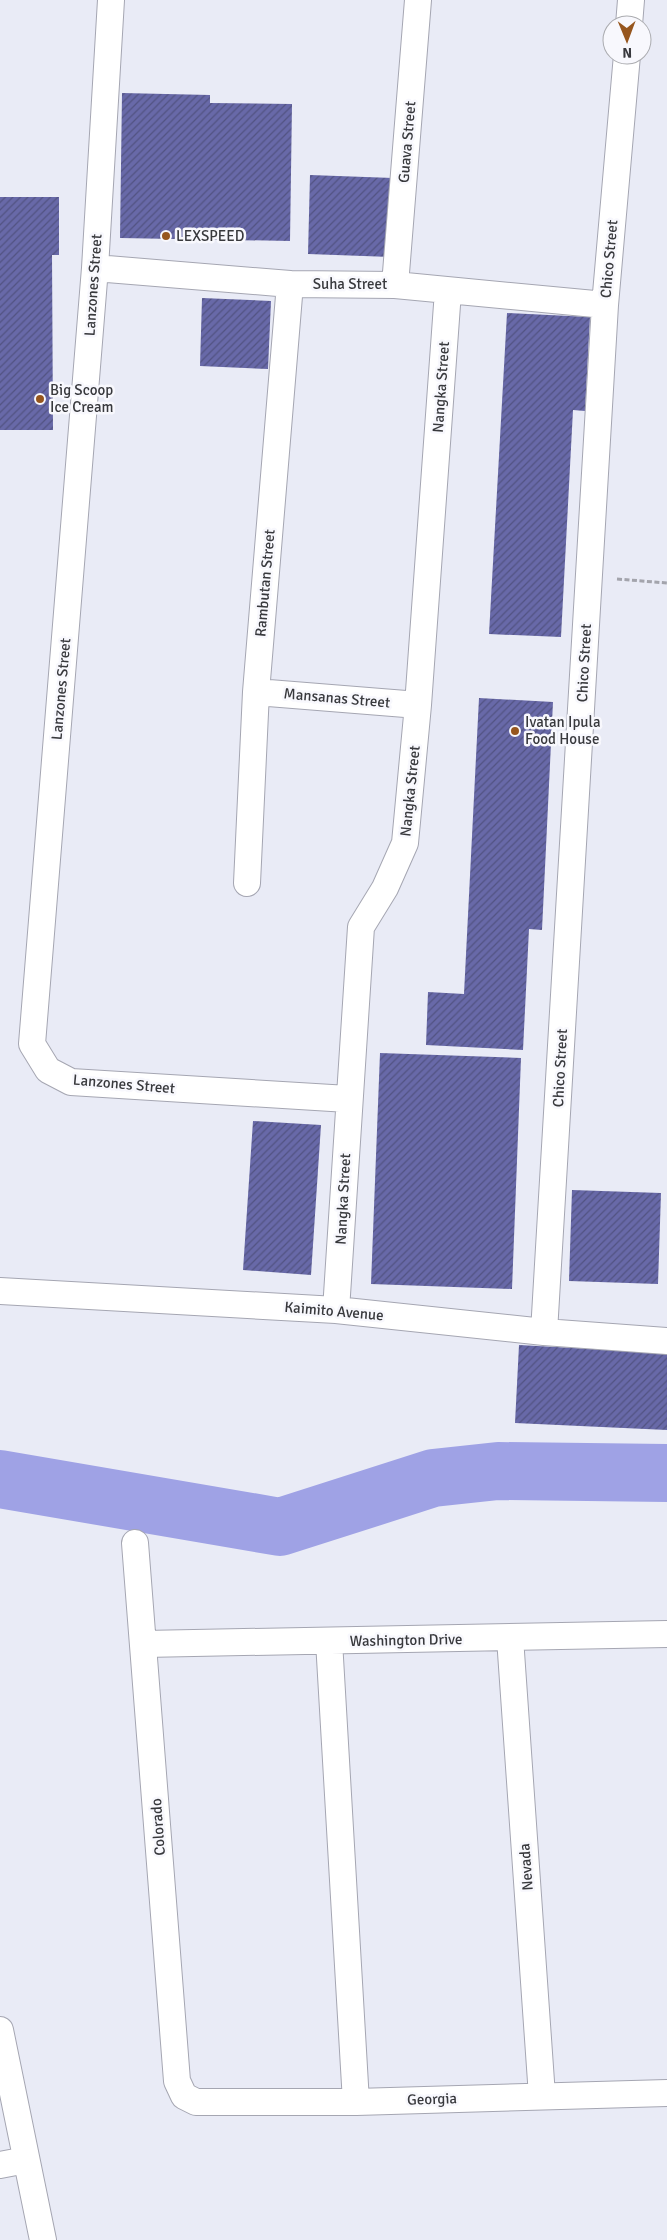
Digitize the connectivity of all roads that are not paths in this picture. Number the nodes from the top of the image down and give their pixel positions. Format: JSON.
{"nodes":[{"id":1,"x":111,"y":0,"type":"edge"},
{"id":2,"x":418,"y":0,"type":"edge"},
{"id":3,"x":631,"y":0,"type":"edge"},
{"id":4,"x":630,"y":15,"type":"edge"},
{"id":5,"x":626,"y":65,"type":"edge"},
{"id":6,"x":95,"y":268,"type":"junction"},
{"id":7,"x":290,"y":284,"type":"junction"},
{"id":8,"x":395,"y":285,"type":"junction"},
{"id":9,"x":448,"y":291,"type":"junction"},
{"id":10,"x":606,"y":305,"type":"junction"},
{"id":11,"x":256,"y":692,"type":"junction"},
{"id":12,"x":418,"y":705,"type":"junction"},
{"id":13,"x":247,"y":883,"type":"dead end"},
{"id":14,"x":348,"y":1099,"type":"junction"},
{"id":15,"x":0,"y":1291,"type":"edge"},
{"id":16,"x":336,"y":1310,"type":"junction"},
{"id":17,"x":544,"y":1332,"type":"junction"},
{"id":18,"x":667,"y":1341,"type":"edge"},
{"id":19,"x":135,"y":1543,"type":"dead end"},
{"id":20,"x":667,"y":1634,"type":"edge"},
{"id":21,"x":510,"y":1638,"type":"junction"},
{"id":22,"x":329,"y":1641,"type":"junction"},
{"id":23,"x":144,"y":1644,"type":"junction"},
{"id":24,"x":0,"y":2030,"type":"edge"},
{"id":25,"x":667,"y":2092,"type":"edge"},
{"id":26,"x":542,"y":2096,"type":"junction"},
{"id":27,"x":196,"y":2102,"type":"joint"},
{"id":28,"x":356,"y":2102,"type":"junction"},
{"id":29,"x":26,"y":2160,"type":"junction"},
{"id":30,"x":0,"y":2165,"type":"edge"},
{"id":31,"x":43,"y":2240,"type":"edge"}],
"edges":[{"from":1,"to":6,"type":"street","name":"Lanzones Street"},
{"from":2,"to":8,"type":"street","name":"Guava Street"},
{"from":3,"to":4,"type":"street"},
{"from":5,"to":10,"type":"street","name":"Chico Street"},
{"from":6,"to":7,"type":"street","name":"Suha Street"},
{"from":6,"to":14,"type":"street","name":"Lanzones Street"},
{"from":7,"to":8,"type":"street","name":"Suha Street"},
{"from":7,"to":11,"type":"street","name":"Rambutan Street"},
{"from":8,"to":9,"type":"street","name":"Suha Street"},
{"from":9,"to":10,"type":"street","name":"Suha Street"},
{"from":9,"to":12,"type":"street","name":"Nangka Street"},
{"from":10,"to":17,"type":"street","name":"Chico Street"},
{"from":11,"to":12,"type":"street","name":"Mansanas Street"},
{"from":11,"to":13,"type":"street","name":"Rambutan Street"},
{"from":12,"to":14,"type":"street","name":"Nangka Street"},
{"from":14,"to":16,"type":"street","name":"Nangka Street"},
{"from":15,"to":16,"type":"street","name":"Kaimito Avenue"},
{"from":16,"to":17,"type":"street","name":"Kaimito Avenue"},
{"from":17,"to":18,"type":"street","name":"Kaimito Avenue"},
{"from":19,"to":23,"type":"street","name":"Colorado"},
{"from":20,"to":21,"type":"street","name":"Washington Drive"},
{"from":21,"to":22,"type":"street","name":"Washington Drive"},
{"from":21,"to":26,"type":"street","name":"Nevada"},
{"from":22,"to":23,"type":"street","name":"Washington Drive"},
{"from":22,"to":28,"type":"street"},
{"from":23,"to":27,"type":"street","name":"Colorado"},
{"from":24,"to":29,"type":"street"},
{"from":25,"to":26,"type":"street","name":"Georgia"},
{"from":26,"to":28,"type":"street","name":"Georgia"},
{"from":27,"to":28,"type":"street","name":"Georgia"},
{"from":29,"to":30,"type":"street"},
{"from":29,"to":31,"type":"street"}]}
